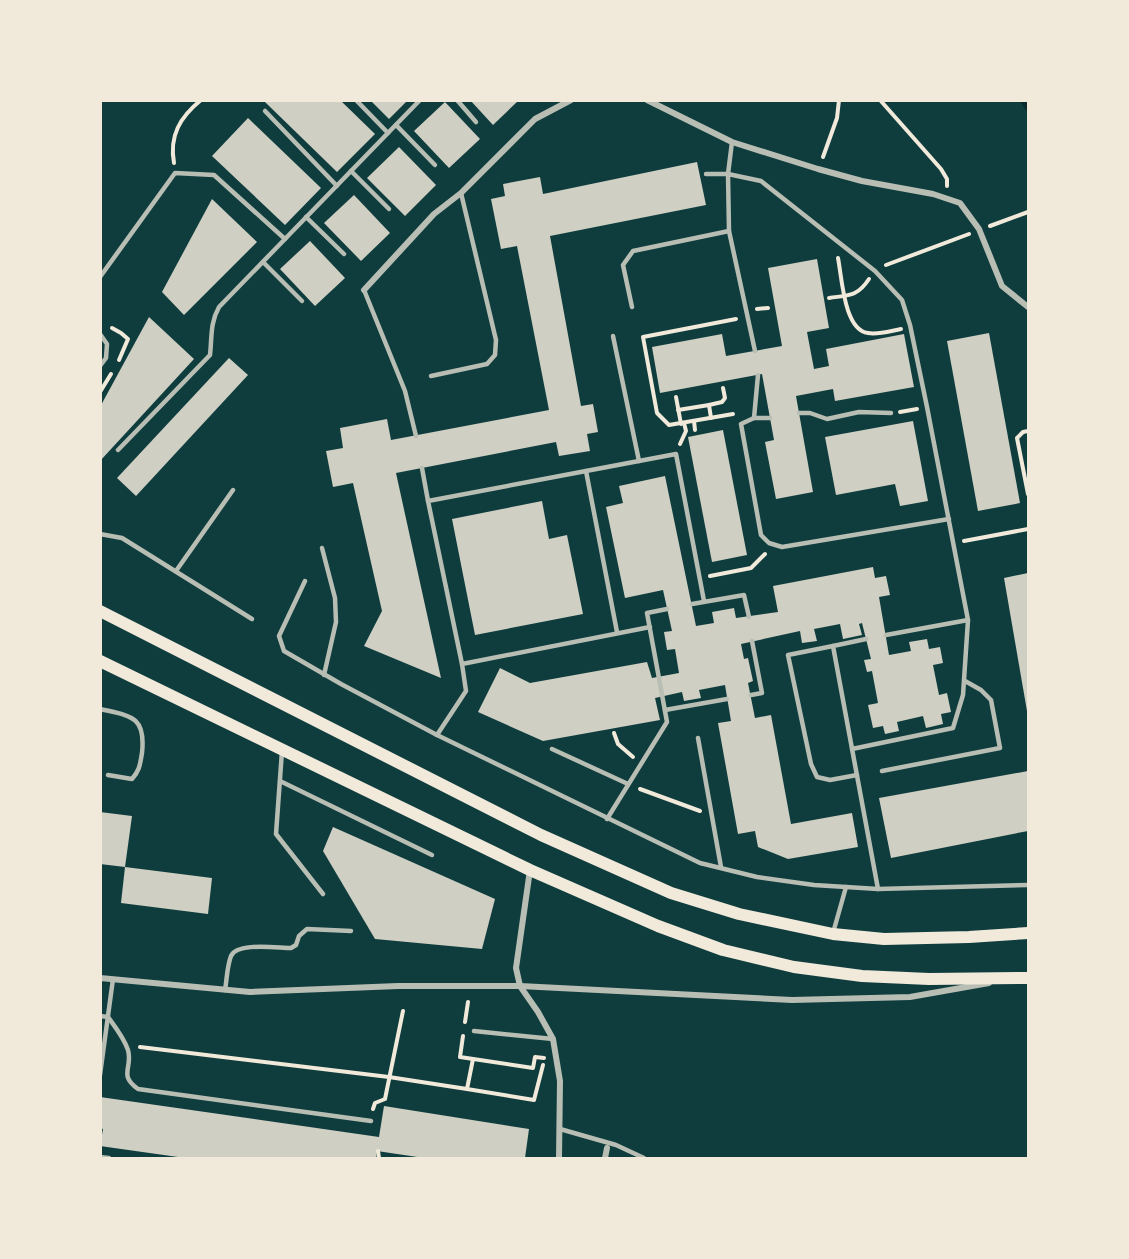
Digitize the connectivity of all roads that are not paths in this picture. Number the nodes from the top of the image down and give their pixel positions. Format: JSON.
{"nodes":[{"id":1,"x":356,"y":100,"type":"edge"},
{"id":2,"x":420,"y":100,"type":"edge"},
{"id":3,"x":457,"y":100,"type":"edge"},
{"id":4,"x":571,"y":100,"type":"edge"},
{"id":5,"x":647,"y":100,"type":"edge"},
{"id":6,"x":264,"y":111,"type":"dead end"},
{"id":7,"x":476,"y":122,"type":"dead end"},
{"id":8,"x":396,"y":125,"type":"junction"},
{"id":9,"x":388,"y":133,"type":"junction"},
{"id":10,"x":732,"y":142,"type":"junction"},
{"id":11,"x":435,"y":165,"type":"dead end"},
{"id":12,"x":351,"y":171,"type":"junction"},
{"id":13,"x":706,"y":174,"type":"dead end"},
{"id":14,"x":728,"y":174,"type":"junction"},
{"id":15,"x":337,"y":186,"type":"junction"},
{"id":16,"x":460,"y":193,"type":"junction"},
{"id":17,"x":389,"y":209,"type":"dead end"},
{"id":18,"x":306,"y":217,"type":"junction"},
{"id":19,"x":729,"y":231,"type":"junction"},
{"id":20,"x":285,"y":239,"type":"junction"},
{"id":21,"x":344,"y":254,"type":"dead end"},
{"id":22,"x":264,"y":263,"type":"junction"},
{"id":23,"x":100,"y":277,"type":"edge"},
{"id":24,"x":364,"y":290,"type":"joint"},
{"id":25,"x":302,"y":301,"type":"dead end"},
{"id":26,"x":632,"y":307,"type":"dead end"},
{"id":27,"x":1029,"y":307,"type":"edge"},
{"id":28,"x":100,"y":334,"type":"edge"},
{"id":29,"x":613,"y":336,"type":"dead end"},
{"id":30,"x":755,"y":351,"type":"dead end"},
{"id":31,"x":100,"y":366,"type":"edge"},
{"id":32,"x":758,"y":375,"type":"dead end"},
{"id":33,"x":430,"y":376,"type":"dead end"},
{"id":34,"x":799,"y":413,"type":"dead end"},
{"id":35,"x":891,"y":414,"type":"dead end"},
{"id":36,"x":754,"y":418,"type":"junction"},
{"id":37,"x":770,"y":418,"type":"dead end"},
{"id":38,"x":416,"y":436,"type":"dead end"},
{"id":39,"x":118,"y":450,"type":"dead end"},
{"id":40,"x":639,"y":461,"type":"junction"},
{"id":41,"x":422,"y":468,"type":"dead end"},
{"id":42,"x":586,"y":471,"type":"junction"},
{"id":43,"x":233,"y":490,"type":"dead end"},
{"id":44,"x":428,"y":501,"type":"junction"},
{"id":45,"x":949,"y":519,"type":"junction"},
{"id":46,"x":100,"y":534,"type":"edge"},
{"id":47,"x":322,"y":548,"type":"dead end"},
{"id":48,"x":176,"y":571,"type":"junction"},
{"id":49,"x":306,"y":581,"type":"dead end"},
{"id":50,"x":704,"y":601,"type":"junction"},
{"id":51,"x":692,"y":603,"type":"dead end"},
{"id":52,"x":667,"y":609,"type":"dead end"},
{"id":53,"x":100,"y":611,"type":"edge"},
{"id":54,"x":749,"y":617,"type":"dead end"},
{"id":55,"x":252,"y":619,"type":"dead end"},
{"id":56,"x":968,"y":620,"type":"junction"},
{"id":57,"x":650,"y":627,"type":"junction"},
{"id":58,"x":617,"y":632,"type":"junction"},
{"id":59,"x":886,"y":636,"type":"dead end"},
{"id":60,"x":866,"y":639,"type":"dead end"},
{"id":61,"x":752,"y":641,"type":"dead end"},
{"id":62,"x":833,"y":646,"type":"junction"},
{"id":63,"x":100,"y":661,"type":"edge"},
{"id":64,"x":462,"y":664,"type":"junction"},
{"id":65,"x":324,"y":675,"type":"junction"},
{"id":66,"x":965,"y":681,"type":"junction"},
{"id":67,"x":751,"y":695,"type":"dead end"},
{"id":68,"x":728,"y":699,"type":"dead end"},
{"id":69,"x":100,"y":709,"type":"edge"},
{"id":70,"x":665,"y":711,"type":"junction"},
{"id":71,"x":437,"y":735,"type":"junction"},
{"id":72,"x":699,"y":738,"type":"dead end"},
{"id":73,"x":283,"y":749,"type":"junction"},
{"id":74,"x":552,"y":749,"type":"dead end"},
{"id":75,"x":852,"y":749,"type":"junction"},
{"id":76,"x":882,"y":771,"type":"dead end"},
{"id":77,"x":108,"y":775,"type":"dead end"},
{"id":78,"x":857,"y":775,"type":"junction"},
{"id":79,"x":280,"y":781,"type":"junction"},
{"id":80,"x":628,"y":784,"type":"junction"},
{"id":81,"x":608,"y":819,"type":"junction"},
{"id":82,"x":432,"y":855,"type":"dead end"},
{"id":83,"x":720,"y":867,"type":"junction"},
{"id":84,"x":530,"y":870,"type":"junction"},
{"id":85,"x":1029,"y":885,"type":"edge"},
{"id":86,"x":846,"y":887,"type":"junction"},
{"id":87,"x":878,"y":889,"type":"junction"},
{"id":88,"x":323,"y":894,"type":"dead end"},
{"id":89,"x":351,"y":930,"type":"dead end"},
{"id":90,"x":1029,"y":933,"type":"edge"},
{"id":91,"x":833,"y":934,"type":"junction"},
{"id":92,"x":100,"y":978,"type":"edge"},
{"id":93,"x":1025,"y":978,"type":"edge"},
{"id":94,"x":113,"y":979,"type":"junction"},
{"id":95,"x":520,"y":986,"type":"junction"},
{"id":96,"x":225,"y":990,"type":"junction"},
{"id":97,"x":100,"y":1016,"type":"edge"},
{"id":98,"x":108,"y":1017,"type":"junction"},
{"id":99,"x":474,"y":1031,"type":"dead end"},
{"id":100,"x":553,"y":1039,"type":"junction"},
{"id":101,"x":100,"y":1075,"type":"edge"},
{"id":102,"x":371,"y":1121,"type":"dead end"},
{"id":103,"x":560,"y":1130,"type":"junction"},
{"id":104,"x":607,"y":1148,"type":"dead end"},
{"id":105,"x":100,"y":1157,"type":"edge"},
{"id":106,"x":638,"y":1157,"type":"edge"},
{"id":107,"x":109,"y":1158,"type":"edge"},
{"id":108,"x":559,"y":1158,"type":"edge"},
{"id":109,"x":605,"y":1158,"type":"edge"},
{"id":110,"x":644,"y":1158,"type":"edge"}],
"edges":[{"from":1,"to":9,"type":"lane"},
{"from":2,"to":8,"type":"lane"},
{"from":3,"to":7,"type":"lane"},
{"from":4,"to":16,"type":"street"},
{"from":5,"to":10,"type":"street"},
{"from":6,"to":15,"type":"lane"},
{"from":8,"to":9,"type":"lane"},
{"from":8,"to":11,"type":"lane"},
{"from":9,"to":12,"type":"lane"},
{"from":10,"to":14,"type":"lane"},
{"from":10,"to":27,"type":"street"},
{"from":12,"to":15,"type":"lane"},
{"from":12,"to":17,"type":"lane"},
{"from":13,"to":14,"type":"lane"},
{"from":14,"to":19,"type":"lane"},
{"from":14,"to":45,"type":"lane"},
{"from":15,"to":18,"type":"lane"},
{"from":16,"to":24,"type":"street"},
{"from":16,"to":33,"type":"lane"},
{"from":18,"to":20,"type":"lane"},
{"from":18,"to":21,"type":"lane"},
{"from":19,"to":26,"type":"lane"},
{"from":19,"to":30,"type":"lane"},
{"from":20,"to":22,"type":"lane"},
{"from":20,"to":23,"type":"lane"},
{"from":22,"to":25,"type":"lane"},
{"from":22,"to":39,"type":"lane"},
{"from":24,"to":38,"type":"lane"},
{"from":28,"to":31,"type":"lane"},
{"from":29,"to":40,"type":"lane"},
{"from":32,"to":36,"type":"lane"},
{"from":34,"to":35,"type":"lane"},
{"from":36,"to":37,"type":"lane"},
{"from":36,"to":45,"type":"lane"},
{"from":40,"to":42,"type":"lane"},
{"from":40,"to":50,"type":"lane"},
{"from":41,"to":44,"type":"lane"},
{"from":42,"to":44,"type":"lane"},
{"from":42,"to":58,"type":"lane"},
{"from":43,"to":48,"type":"lane"},
{"from":44,"to":64,"type":"lane"},
{"from":45,"to":56,"type":"lane"},
{"from":46,"to":48,"type":"lane"},
{"from":47,"to":65,"type":"lane"},
{"from":48,"to":55,"type":"lane"},
{"from":49,"to":65,"type":"lane"},
{"from":50,"to":51,"type":"lane"},
{"from":50,"to":54,"type":"lane"},
{"from":52,"to":57,"type":"lane"},
{"from":53,"to":91,"type":"main road"},
{"from":56,"to":59,"type":"lane"},
{"from":56,"to":66,"type":"lane"},
{"from":57,"to":58,"type":"lane"},
{"from":57,"to":70,"type":"lane"},
{"from":58,"to":64,"type":"lane"},
{"from":60,"to":62,"type":"lane"},
{"from":61,"to":67,"type":"lane"},
{"from":62,"to":75,"type":"lane"},
{"from":62,"to":78,"type":"lane"},
{"from":63,"to":73,"type":"main road"},
{"from":64,"to":71,"type":"lane"},
{"from":65,"to":71,"type":"lane"},
{"from":66,"to":75,"type":"lane"},
{"from":66,"to":76,"type":"lane"},
{"from":68,"to":70,"type":"lane"},
{"from":69,"to":77,"type":"lane"},
{"from":70,"to":80,"type":"lane"},
{"from":71,"to":81,"type":"lane"},
{"from":72,"to":83,"type":"lane"},
{"from":73,"to":79,"type":"lane"},
{"from":73,"to":84,"type":"main road"},
{"from":74,"to":80,"type":"lane"},
{"from":75,"to":78,"type":"lane"},
{"from":78,"to":87,"type":"lane"},
{"from":79,"to":82,"type":"lane"},
{"from":79,"to":88,"type":"lane"},
{"from":80,"to":81,"type":"lane"},
{"from":81,"to":83,"type":"lane"},
{"from":83,"to":86,"type":"lane"},
{"from":84,"to":93,"type":"main road"},
{"from":84,"to":95,"type":"street"},
{"from":85,"to":87,"type":"lane"},
{"from":86,"to":87,"type":"lane"},
{"from":86,"to":91,"type":"lane"},
{"from":89,"to":96,"type":"lane"},
{"from":90,"to":91,"type":"main road"},
{"from":92,"to":94,"type":"street"},
{"from":93,"to":95,"type":"street"},
{"from":94,"to":96,"type":"street"},
{"from":94,"to":98,"type":"lane"},
{"from":95,"to":96,"type":"street"},
{"from":95,"to":100,"type":"street"},
{"from":97,"to":98,"type":"lane"},
{"from":98,"to":101,"type":"lane"},
{"from":98,"to":102,"type":"lane"},
{"from":99,"to":100,"type":"lane"},
{"from":100,"to":103,"type":"street"},
{"from":103,"to":106,"type":"lane"},
{"from":103,"to":108,"type":"street"},
{"from":104,"to":109,"type":"street"},
{"from":105,"to":107,"type":"lane"},
{"from":106,"to":110,"type":"lane"}]}
